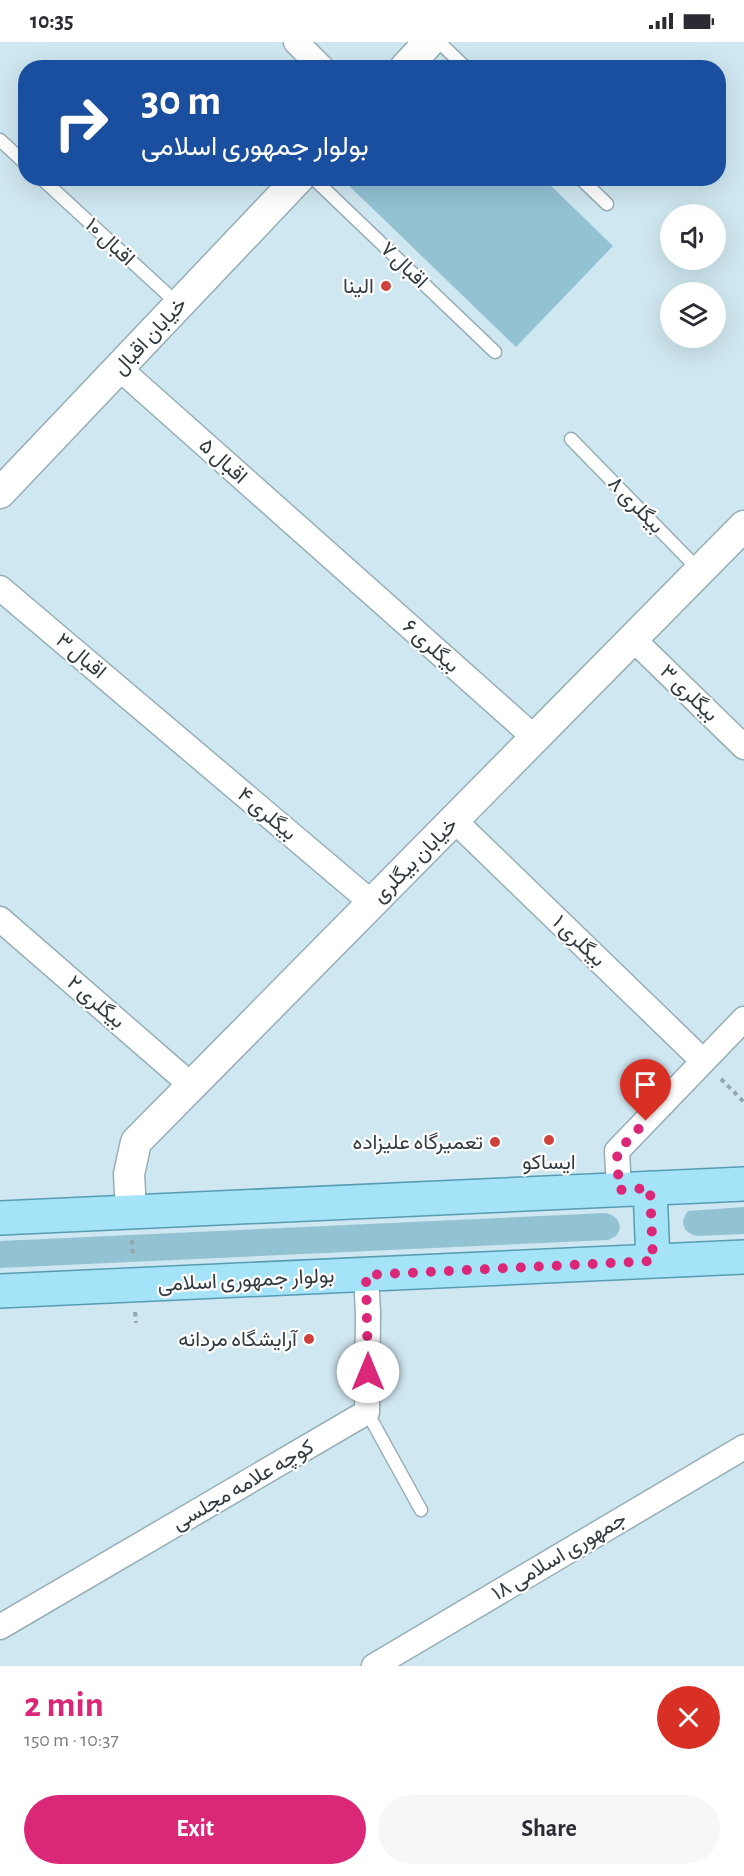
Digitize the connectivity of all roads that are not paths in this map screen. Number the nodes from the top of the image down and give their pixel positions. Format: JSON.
{"nodes":[{"id":1,"x":296,"y":42,"type":"edge"},
{"id":2,"x":429,"y":42,"type":"edge"},
{"id":3,"x":439,"y":42,"type":"edge"},
{"id":4,"x":314,"y":60,"type":"edge"},
{"id":5,"x":412,"y":60,"type":"edge"},
{"id":6,"x":458,"y":60,"type":"edge"},
{"id":7,"x":0,"y":140,"type":"edge"},
{"id":8,"x":18,"y":157,"type":"edge"},
{"id":9,"x":50,"y":186,"type":"edge"},
{"id":10,"x":291,"y":186,"type":"edge"},
{"id":11,"x":321,"y":186,"type":"edge"},
{"id":12,"x":588,"y":186,"type":"edge"},
{"id":13,"x":607,"y":204,"type":"dead end"},
{"id":14,"x":179,"y":305,"type":"junction"},
{"id":15,"x":495,"y":352,"type":"dead end"},
{"id":16,"x":119,"y":368,"type":"junction"},
{"id":17,"x":571,"y":439,"type":"dead end"},
{"id":18,"x":0,"y":493,"type":"edge"},
{"id":19,"x":744,"y":526,"type":"edge"},
{"id":20,"x":327,"y":553,"type":"joint"},
{"id":21,"x":700,"y":571,"type":"junction"},
{"id":22,"x":0,"y":588,"type":"edge"},
{"id":23,"x":633,"y":639,"type":"junction"},
{"id":24,"x":161,"y":724,"type":"joint"},
{"id":25,"x":535,"y":738,"type":"junction"},
{"id":26,"x":744,"y":747,"type":"edge"},
{"id":27,"x":454,"y":820,"type":"junction"},
{"id":28,"x":372,"y":903,"type":"junction"},
{"id":29,"x":0,"y":919,"type":"edge"},
{"id":30,"x":744,"y":1019,"type":"edge"},
{"id":31,"x":703,"y":1061,"type":"junction"},
{"id":32,"x":191,"y":1085,"type":"junction"},
{"id":33,"x":744,"y":1184,"type":"edge"},
{"id":34,"x":634,"y":1189,"type":"junction"},
{"id":35,"x":130,"y":1212,"type":"junction"},
{"id":36,"x":0,"y":1218,"type":"edge"},
{"id":37,"x":744,"y":1257,"type":"edge"},
{"id":38,"x":653,"y":1261,"type":"junction"},
{"id":39,"x":366,"y":1275,"type":"junction"},
{"id":40,"x":0,"y":1291,"type":"edge"},
{"id":41,"x":367,"y":1412,"type":"junction"},
{"id":42,"x":744,"y":1446,"type":"edge"},
{"id":43,"x":422,"y":1510,"type":"dead end"},
{"id":44,"x":0,"y":1627,"type":"edge"},
{"id":45,"x":374,"y":1666,"type":"edge"}],
"edges":[{"from":1,"to":4,"type":"street"},
{"from":2,"to":5,"type":"street"},
{"from":3,"to":6,"type":"lane"},
{"from":7,"to":8,"type":"lane"},
{"from":9,"to":14,"type":"lane","name":"اقبال ۱۰"},
{"from":10,"to":14,"type":"street","name":"خیابان اقبال"},
{"from":11,"to":15,"type":"lane","name":"اقبال ۷"},
{"from":12,"to":13,"type":"lane"},
{"from":14,"to":16,"type":"street","name":"خیابان اقبال"},
{"from":16,"to":18,"type":"street","name":"خیابان اقبال"},
{"from":16,"to":20,"type":"street","name":"اقبال ۵"},
{"from":17,"to":21,"type":"lane","name":"بیگلری ۸"},
{"from":19,"to":21,"type":"street","name":"خیابان بیگلری"},
{"from":20,"to":25,"type":"street","name":"بیگلری ۶"},
{"from":21,"to":23,"type":"street","name":"خیابان بیگلری"},
{"from":22,"to":24,"type":"street","name":"اقبال ۳"},
{"from":23,"to":25,"type":"street","name":"خیابان بیگلری"},
{"from":23,"to":26,"type":"street","name":"بیگلری ۳"},
{"from":24,"to":28,"type":"street","name":"بیگلری ۴"},
{"from":25,"to":27,"type":"street","name":"خیابان بیگلری"},
{"from":27,"to":28,"type":"street","name":"خیابان بیگلری"},
{"from":27,"to":31,"type":"street","name":"بیگلری ۱"},
{"from":28,"to":32,"type":"street","name":"خیابان بیگلری"},
{"from":29,"to":32,"type":"street","name":"بیگلری ۲"},
{"from":30,"to":31,"type":"street"},
{"from":31,"to":34,"type":"street"},
{"from":32,"to":35,"type":"street","name":"خیابان بیگلری"},
{"from":33,"to":34,"type":"main road"},
{"from":34,"to":35,"type":"main road"},
{"from":34,"to":38,"type":"main road"},
{"from":35,"to":36,"type":"main road"},
{"from":37,"to":38,"type":"main road","name":"بولوار جمهوری اسلامی"},
{"from":38,"to":39,"type":"main road","name":"بولوار جمهوری اسلامی"},
{"from":39,"to":40,"type":"main road","name":"بولوار جمهوری اسلامی"},
{"from":39,"to":41,"type":"street"},
{"from":41,"to":43,"type":"lane"},
{"from":41,"to":44,"type":"street","name":"کوچه علامه مجلسی"},
{"from":42,"to":45,"type":"street","name":"جمهوری اسلامی ۱۸"}]}
